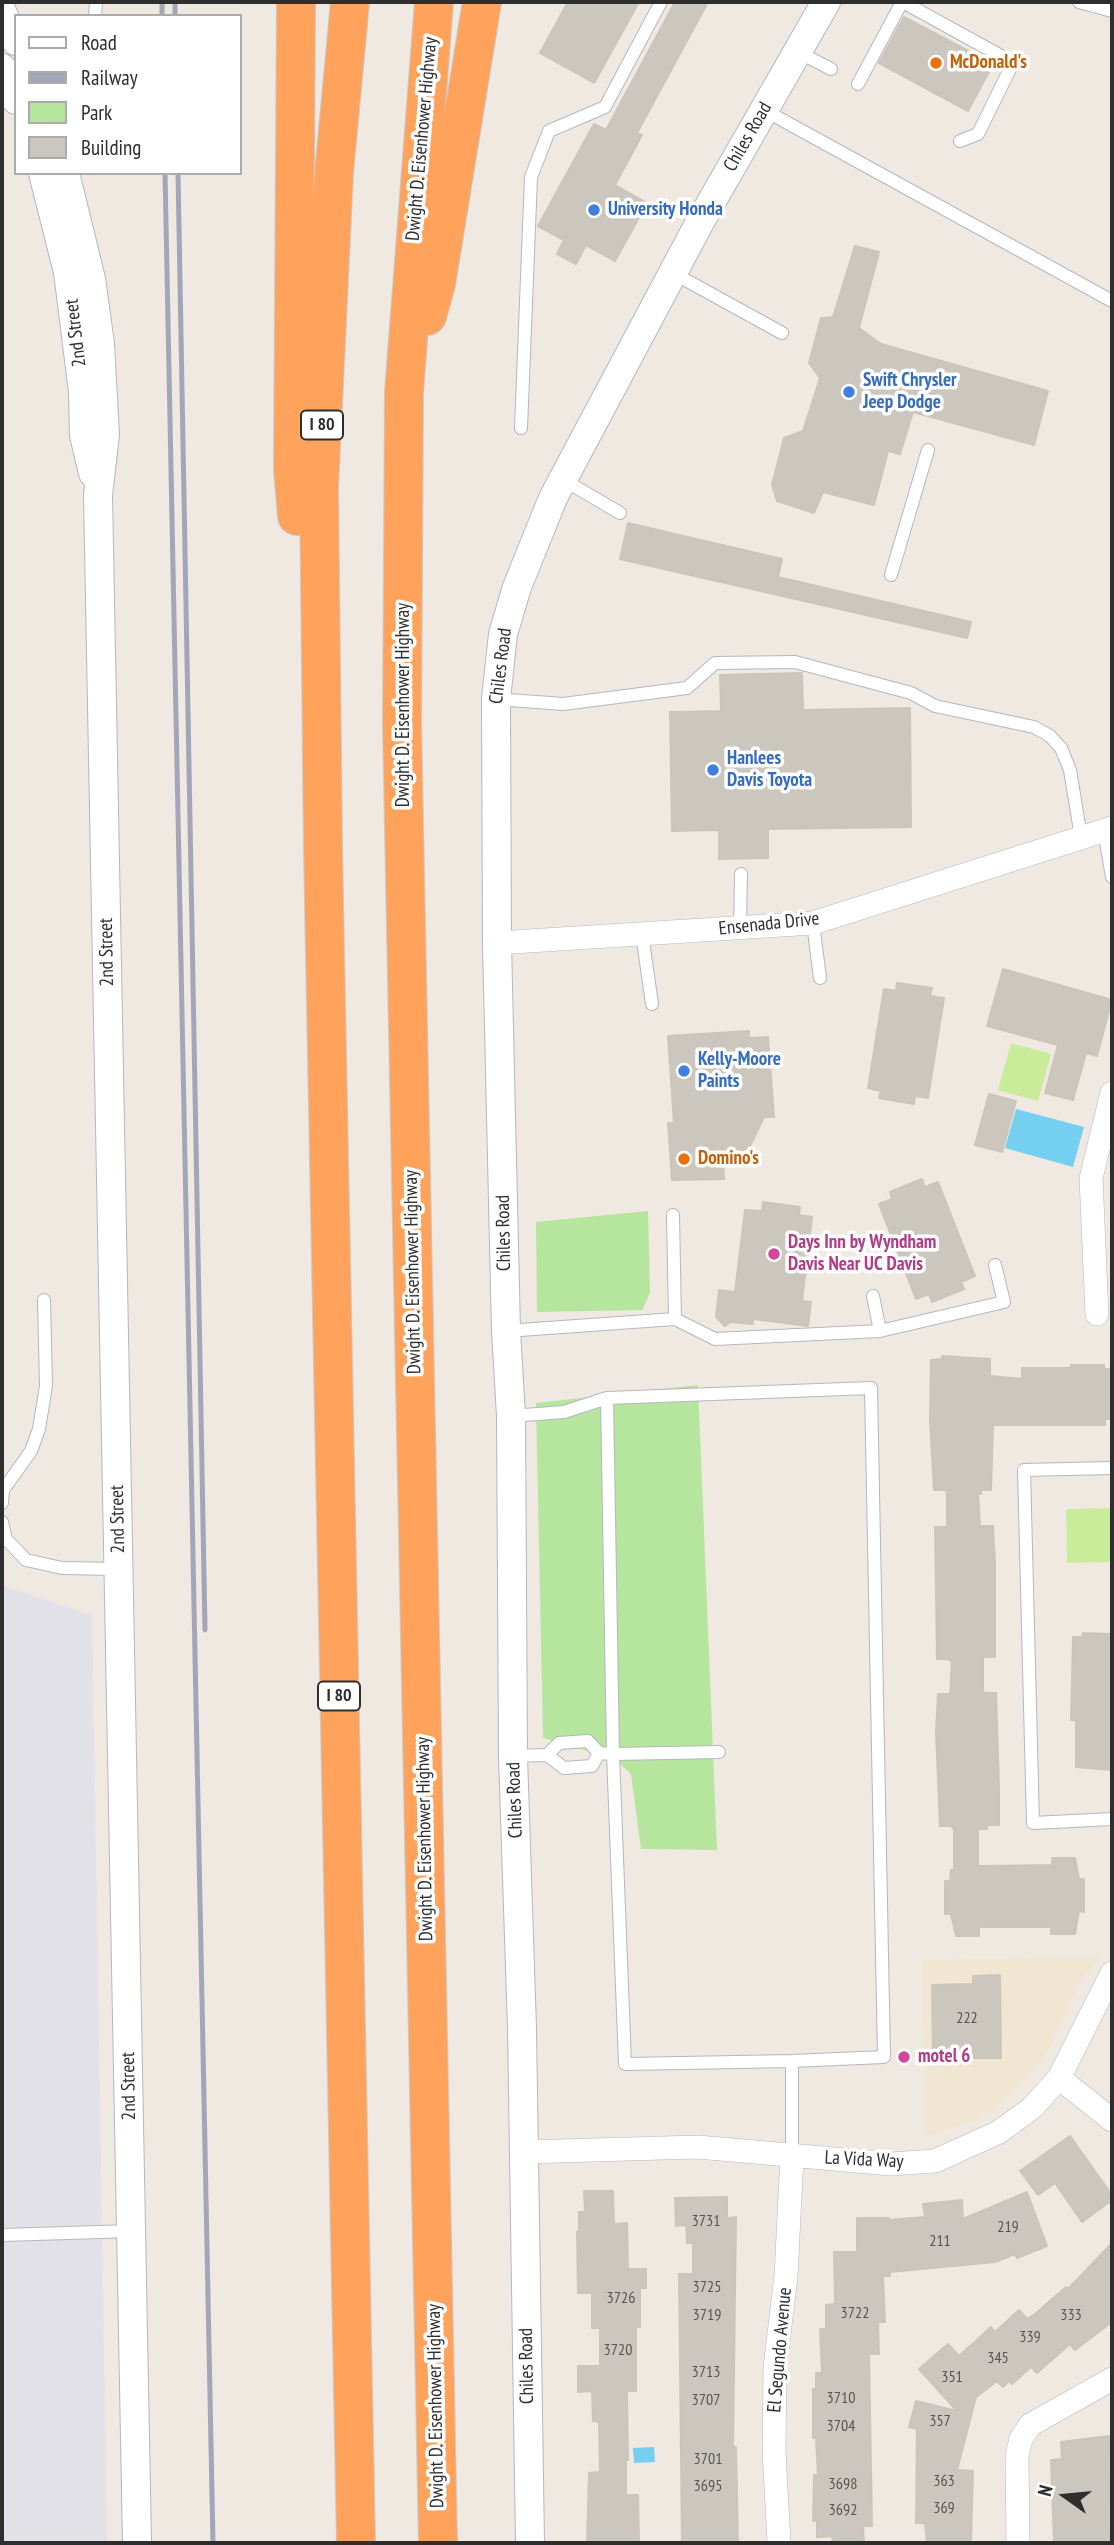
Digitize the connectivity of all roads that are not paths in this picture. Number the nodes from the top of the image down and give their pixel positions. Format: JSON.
{"nodes":[{"id":1,"x":296,"y":2,"type":"edge"},
{"id":2,"x":350,"y":2,"type":"edge"},
{"id":3,"x":434,"y":2,"type":"edge"},
{"id":4,"x":482,"y":2,"type":"edge"},
{"id":5,"x":661,"y":2,"type":"edge"},
{"id":6,"x":826,"y":2,"type":"edge"},
{"id":7,"x":902,"y":2,"type":"edge"},
{"id":8,"x":1079,"y":2,"type":"edge"},
{"id":9,"x":1112,"y":11,"type":"edge"},
{"id":10,"x":2,"y":12,"type":"edge"},
{"id":11,"x":14,"y":37,"type":"edge"},
{"id":12,"x":798,"y":52,"type":"junction"},
{"id":13,"x":831,"y":69,"type":"dead end"},
{"id":14,"x":858,"y":84,"type":"dead end"},
{"id":15,"x":764,"y":110,"type":"junction"},
{"id":16,"x":960,"y":141,"type":"dead end"},
{"id":17,"x":44,"y":175,"type":"edge"},
{"id":18,"x":65,"y":175,"type":"edge"},
{"id":19,"x":673,"y":273,"type":"junction"},
{"id":20,"x":1112,"y":301,"type":"edge"},
{"id":21,"x":782,"y":333,"type":"dead end"},
{"id":22,"x":404,"y":392,"type":"junction"},
{"id":23,"x":521,"y":428,"type":"dead end"},
{"id":24,"x":928,"y":450,"type":"dead end"},
{"id":25,"x":562,"y":479,"type":"junction"},
{"id":26,"x":98,"y":495,"type":"junction"},
{"id":27,"x":620,"y":513,"type":"dead end"},
{"id":28,"x":891,"y":575,"type":"dead end"},
{"id":29,"x":496,"y":699,"type":"junction"},
{"id":30,"x":1108,"y":829,"type":"edge"},
{"id":31,"x":1081,"y":837,"type":"junction"},
{"id":32,"x":323,"y":849,"type":"junction"},
{"id":33,"x":741,"y":874,"type":"dead end"},
{"id":34,"x":1112,"y":877,"type":"edge"},
{"id":35,"x":813,"y":923,"type":"junction"},
{"id":36,"x":740,"y":928,"type":"junction"},
{"id":37,"x":642,"y":934,"type":"junction"},
{"id":38,"x":497,"y":943,"type":"junction"},
{"id":39,"x":820,"y":978,"type":"dead end"},
{"id":40,"x":652,"y":1004,"type":"dead end"},
{"id":41,"x":1112,"y":1093,"type":"edge"},
{"id":42,"x":1104,"y":1163,"type":"edge"},
{"id":43,"x":673,"y":1215,"type":"dead end"},
{"id":44,"x":995,"y":1265,"type":"dead end"},
{"id":45,"x":873,"y":1296,"type":"dead end"},
{"id":46,"x":44,"y":1300,"type":"dead end"},
{"id":47,"x":1097,"y":1314,"type":"dead end"},
{"id":48,"x":675,"y":1319,"type":"junction"},
{"id":49,"x":506,"y":1331,"type":"junction"},
{"id":50,"x":880,"y":1331,"type":"junction"},
{"id":51,"x":607,"y":1398,"type":"junction"},
{"id":52,"x":511,"y":1416,"type":"junction"},
{"id":53,"x":1112,"y":1468,"type":"edge"},
{"id":54,"x":2,"y":1503,"type":"edge"},
{"id":55,"x":2,"y":1522,"type":"edge"},
{"id":56,"x":119,"y":1569,"type":"junction"},
{"id":57,"x":719,"y":1752,"type":"dead end"},
{"id":58,"x":599,"y":1754,"type":"junction"},
{"id":59,"x":613,"y":1754,"type":"junction"},
{"id":60,"x":547,"y":1755,"type":"junction"},
{"id":61,"x":513,"y":1756,"type":"junction"},
{"id":62,"x":1112,"y":1819,"type":"edge"},
{"id":63,"x":1112,"y":1973,"type":"edge"},
{"id":64,"x":792,"y":2061,"type":"junction"},
{"id":65,"x":1059,"y":2078,"type":"junction"},
{"id":66,"x":1112,"y":2120,"type":"edge"},
{"id":67,"x":524,"y":2152,"type":"junction"},
{"id":68,"x":792,"y":2156,"type":"junction"},
{"id":69,"x":132,"y":2231,"type":"junction"},
{"id":70,"x":2,"y":2235,"type":"edge"},
{"id":71,"x":1112,"y":2379,"type":"edge"},
{"id":72,"x":137,"y":2543,"type":"edge"},
{"id":73,"x":356,"y":2543,"type":"edge"},
{"id":74,"x":438,"y":2543,"type":"edge"},
{"id":75,"x":530,"y":2543,"type":"edge"},
{"id":76,"x":779,"y":2543,"type":"edge"},
{"id":77,"x":1018,"y":2543,"type":"edge"}],
"edges":[{"from":1,"to":32,"type":"highway"},
{"from":2,"to":32,"type":"highway","number":"I 80"},
{"from":3,"to":22,"type":"highway","name":"Dwight D. Eisenhower Highway"},
{"from":4,"to":22,"type":"highway"},
{"from":5,"to":23,"type":"lane"},
{"from":6,"to":12,"type":"street","name":"Chiles Road"},
{"from":7,"to":14,"type":"lane"},
{"from":7,"to":16,"type":"lane"},
{"from":8,"to":9,"type":"lane"},
{"from":10,"to":11,"type":"street"},
{"from":12,"to":13,"type":"lane"},
{"from":12,"to":15,"type":"street","name":"Chiles Road"},
{"from":15,"to":19,"type":"street","name":"Chiles Road"},
{"from":15,"to":20,"type":"lane"},
{"from":17,"to":26,"type":"street","name":"2nd Street"},
{"from":18,"to":26,"type":"street","name":"2nd Street"},
{"from":19,"to":21,"type":"lane"},
{"from":19,"to":25,"type":"street","name":"Chiles Road"},
{"from":22,"to":74,"type":"highway","name":"Dwight D. Eisenhower Highway"},
{"from":24,"to":28,"type":"lane"},
{"from":25,"to":27,"type":"lane"},
{"from":25,"to":29,"type":"street","name":"Chiles Road"},
{"from":26,"to":56,"type":"street","name":"2nd Street"},
{"from":29,"to":31,"type":"lane"},
{"from":29,"to":38,"type":"street","name":"Chiles Road"},
{"from":30,"to":31,"type":"street","name":"Ensenada Drive"},
{"from":30,"to":34,"type":"lane"},
{"from":31,"to":35,"type":"street","name":"Ensenada Drive"},
{"from":32,"to":73,"type":"highway","number":"I 80"},
{"from":33,"to":36,"type":"lane"},
{"from":35,"to":36,"type":"street","name":"Ensenada Drive"},
{"from":35,"to":39,"type":"lane"},
{"from":36,"to":37,"type":"street","name":"Ensenada Drive"},
{"from":37,"to":38,"type":"street","name":"Ensenada Drive"},
{"from":37,"to":40,"type":"lane"},
{"from":38,"to":49,"type":"street","name":"Chiles Road"},
{"from":41,"to":42,"type":"street"},
{"from":42,"to":47,"type":"street"},
{"from":43,"to":48,"type":"lane"},
{"from":44,"to":50,"type":"lane"},
{"from":45,"to":50,"type":"lane"},
{"from":46,"to":54,"type":"lane"},
{"from":48,"to":49,"type":"lane"},
{"from":48,"to":50,"type":"lane"},
{"from":49,"to":52,"type":"street","name":"Chiles Road"},
{"from":51,"to":52,"type":"lane"},
{"from":51,"to":59,"type":"lane"},
{"from":51,"to":64,"type":"lane"},
{"from":52,"to":61,"type":"street","name":"Chiles Road"},
{"from":53,"to":62,"type":"lane"},
{"from":55,"to":56,"type":"lane"},
{"from":56,"to":69,"type":"street","name":"2nd Street"},
{"from":57,"to":59,"type":"lane"},
{"from":58,"to":59,"type":"lane"},
{"from":58,"to":60,"type":"lane"},
{"from":58,"to":60,"type":"lane"},
{"from":59,"to":64,"type":"lane"},
{"from":60,"to":61,"type":"lane"},
{"from":61,"to":67,"type":"street","name":"Chiles Road"},
{"from":63,"to":65,"type":"street","name":"La Vida Way"},
{"from":64,"to":68,"type":"lane"},
{"from":65,"to":66,"type":"street"},
{"from":65,"to":68,"type":"street","name":"La Vida Way"},
{"from":67,"to":68,"type":"street","name":"La Vida Way"},
{"from":67,"to":75,"type":"street","name":"Chiles Road"},
{"from":68,"to":76,"type":"street","name":"El Segundo Avenue"},
{"from":69,"to":70,"type":"lane"},
{"from":69,"to":72,"type":"street","name":"2nd Street"},
{"from":71,"to":77,"type":"street"}]}
